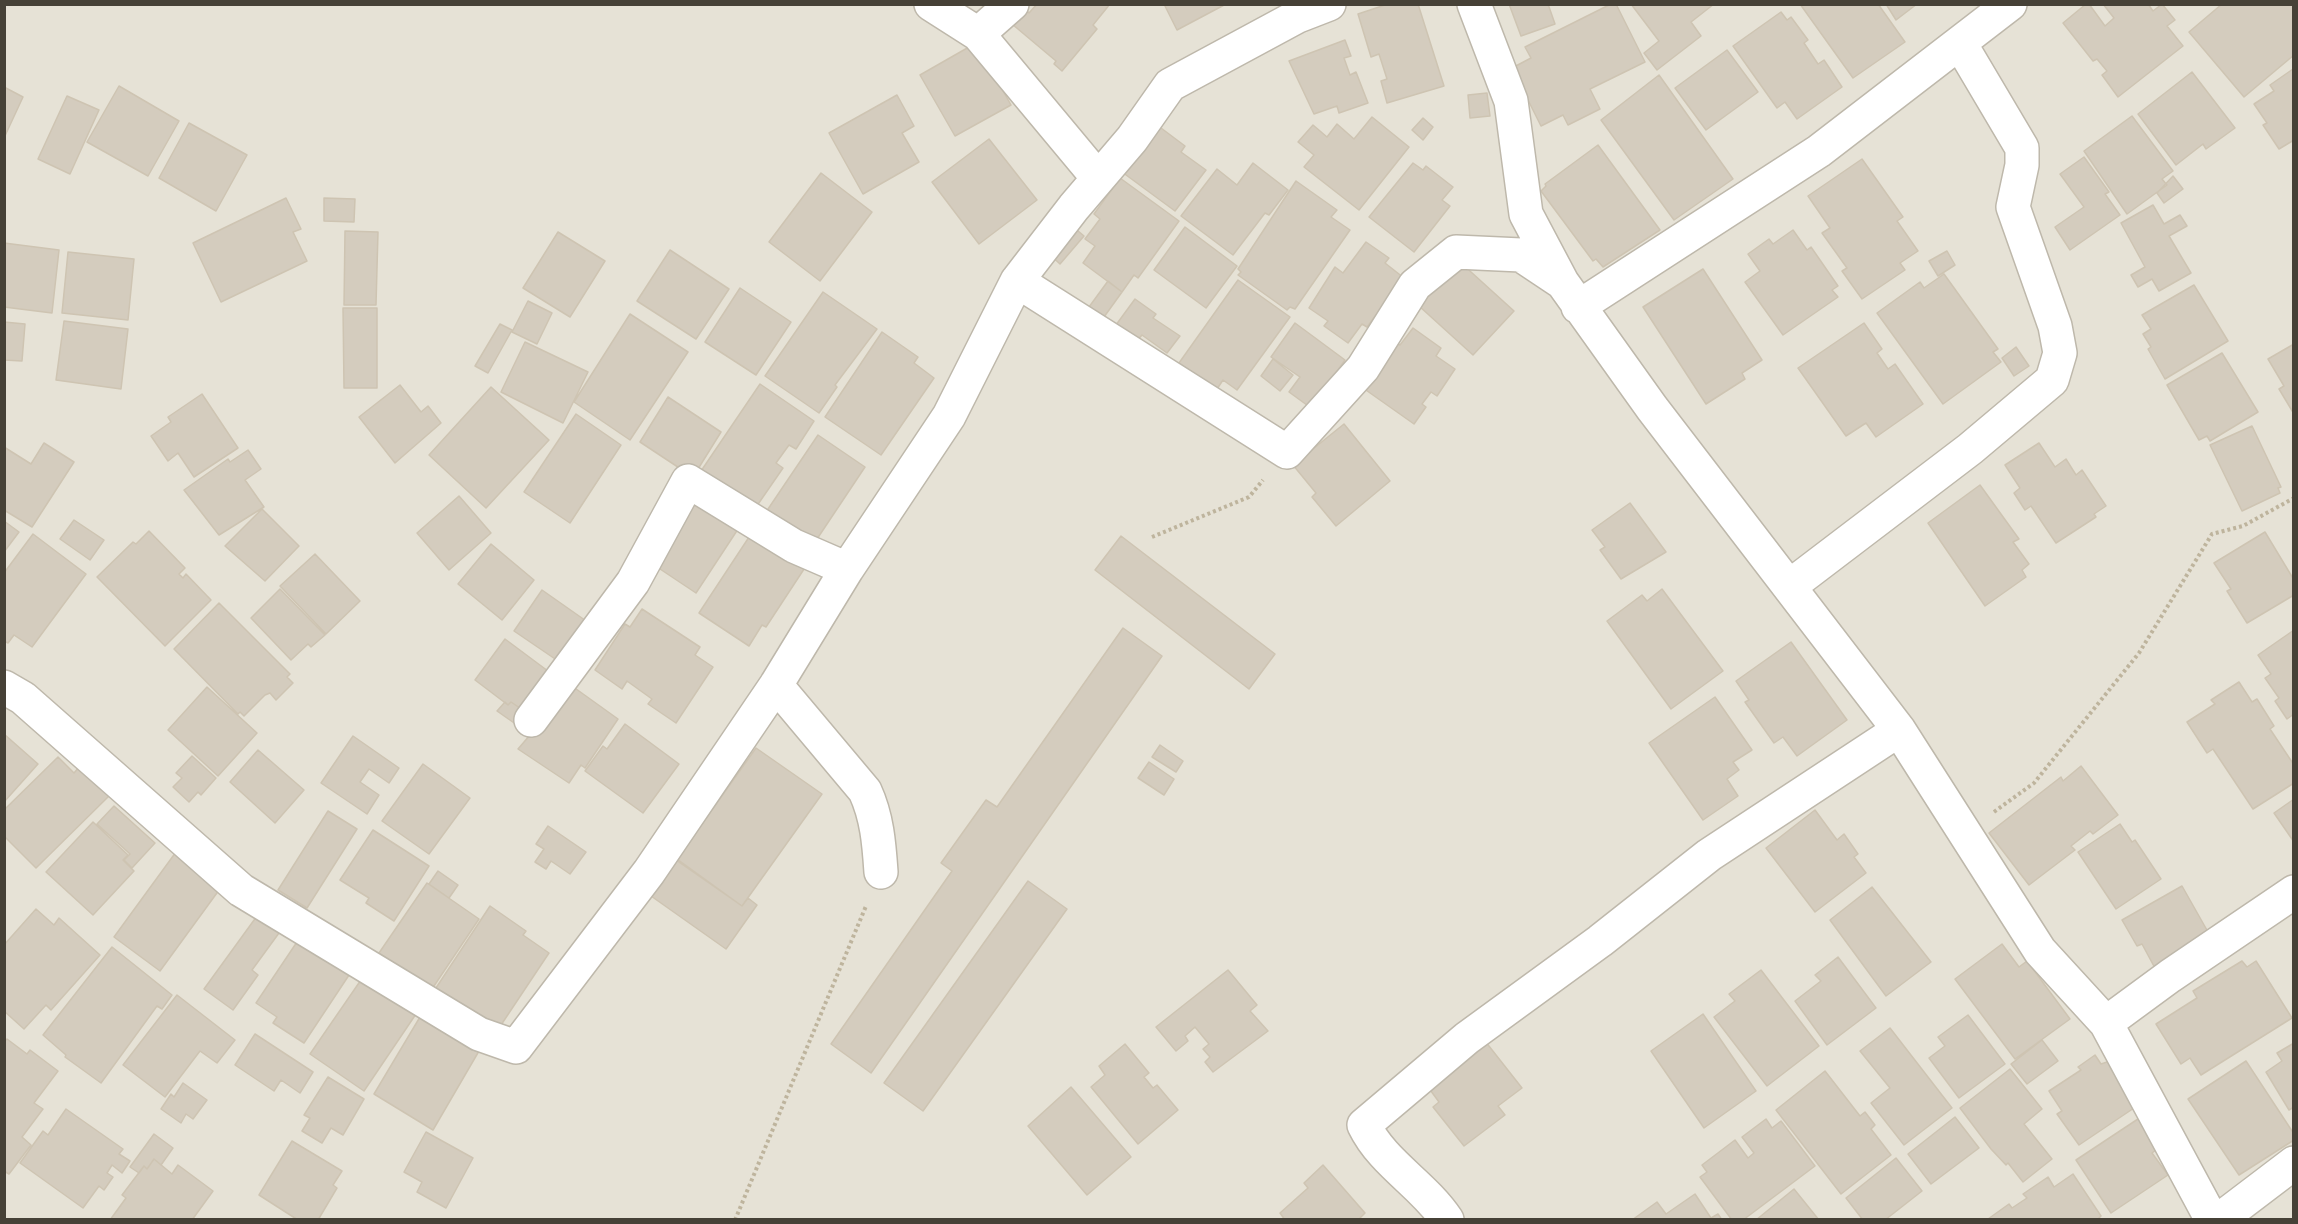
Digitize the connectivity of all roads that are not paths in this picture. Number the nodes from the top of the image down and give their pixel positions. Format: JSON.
{"nodes":[{"id":1,"x":931,"y":4,"type":"edge"},
{"id":2,"x":1012,"y":4,"type":"edge"},
{"id":3,"x":1329,"y":4,"type":"edge"},
{"id":4,"x":1474,"y":4,"type":"edge"},
{"id":5,"x":2010,"y":4,"type":"edge"},
{"id":6,"x":978,"y":34,"type":"junction"},
{"id":7,"x":1961,"y":45,"type":"junction"},
{"id":8,"x":1098,"y":178,"type":"junction"},
{"id":9,"x":1017,"y":281,"type":"junction"},
{"id":10,"x":1570,"y":294,"type":"junction"},
{"id":11,"x":847,"y":569,"type":"junction"},
{"id":12,"x":1790,"y":586,"type":"junction"},
{"id":13,"x":776,"y":685,"type":"junction"},
{"id":14,"x":4,"y":687,"type":"edge"},
{"id":15,"x":531,"y":720,"type":"dead end"},
{"id":16,"x":1899,"y":730,"type":"junction"},
{"id":17,"x":880,"y":872,"type":"road end"},
{"id":18,"x":2294,"y":892,"type":"edge"},
{"id":19,"x":2106,"y":1023,"type":"junction"},
{"id":20,"x":2294,"y":1163,"type":"edge"},
{"id":21,"x":1447,"y":1220,"type":"edge"},
{"id":22,"x":2212,"y":1220,"type":"edge"},
{"id":23,"x":2219,"y":1220,"type":"edge"}],
"edges":[{"from":1,"to":6,"type":"street"},
{"from":2,"to":6,"type":"street"},
{"from":3,"to":8,"type":"street"},
{"from":4,"to":10,"type":"street"},
{"from":5,"to":7,"type":"street"},
{"from":6,"to":8,"type":"street"},
{"from":7,"to":10,"type":"street"},
{"from":7,"to":12,"type":"street"},
{"from":8,"to":9,"type":"street"},
{"from":9,"to":10,"type":"street"},
{"from":9,"to":11,"type":"street"},
{"from":10,"to":12,"type":"street"},
{"from":11,"to":13,"type":"street"},
{"from":11,"to":15,"type":"street"},
{"from":12,"to":16,"type":"street"},
{"from":13,"to":14,"type":"street"},
{"from":13,"to":17,"type":"street"},
{"from":16,"to":19,"type":"street"},
{"from":16,"to":21,"type":"street"},
{"from":18,"to":19,"type":"street"},
{"from":19,"to":22,"type":"street"},
{"from":20,"to":23,"type":"street"}]}
